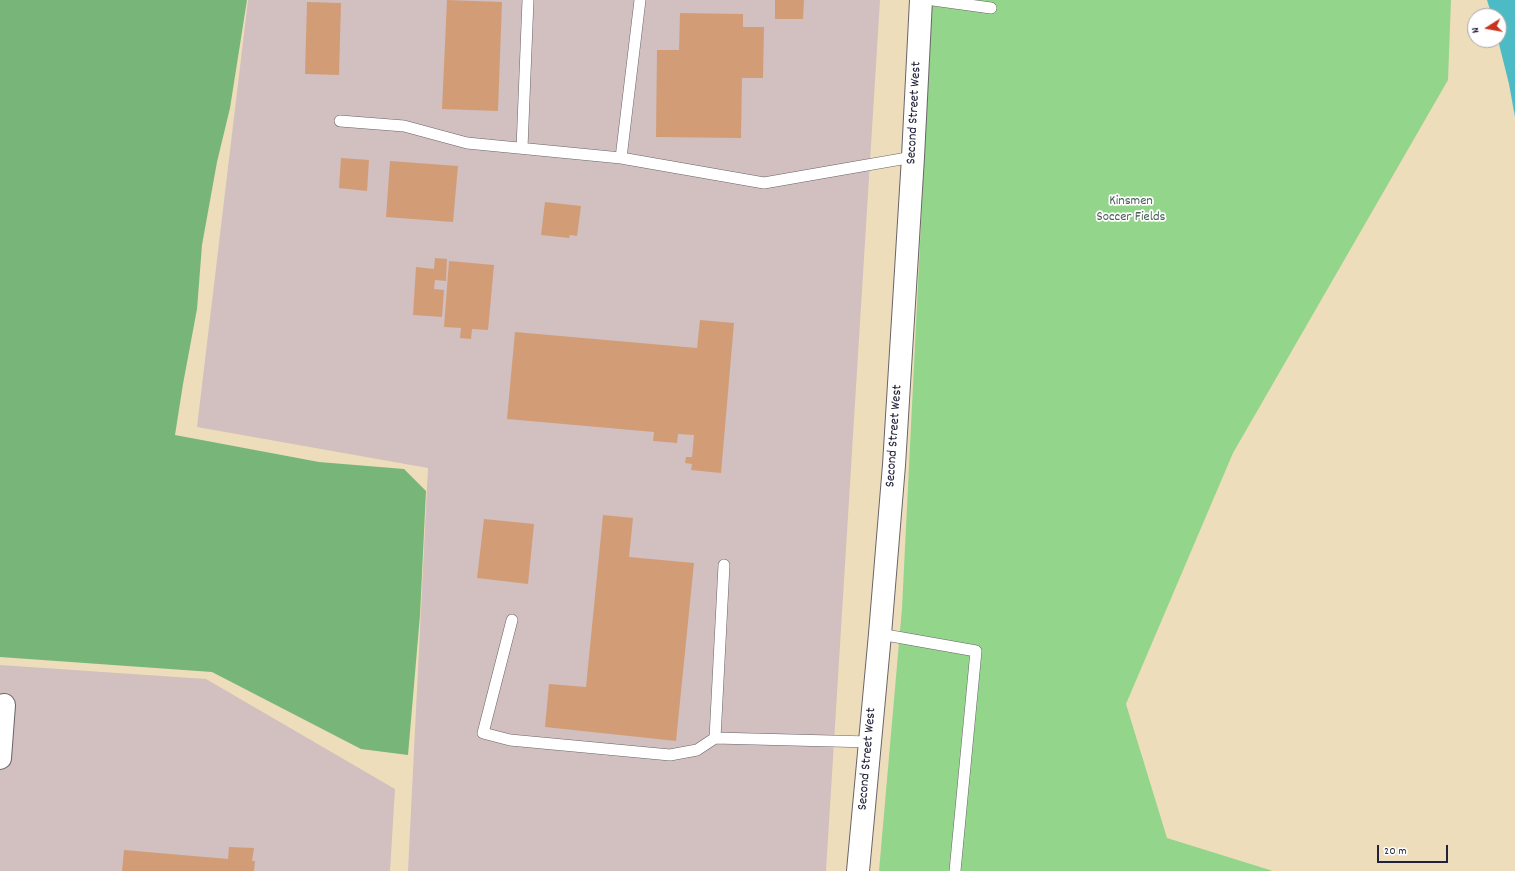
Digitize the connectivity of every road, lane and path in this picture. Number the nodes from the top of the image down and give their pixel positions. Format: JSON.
{"nodes":[{"id":1,"x":528,"y":0,"type":"edge"},
{"id":2,"x":640,"y":0,"type":"edge"},
{"id":3,"x":921,"y":0,"type":"edge"},
{"id":4,"x":933,"y":0,"type":"edge"},
{"id":5,"x":990,"y":8,"type":"dead end"},
{"id":6,"x":340,"y":121,"type":"dead end"},
{"id":7,"x":522,"y":148,"type":"junction"},
{"id":8,"x":913,"y":157,"type":"junction"},
{"id":9,"x":621,"y":158,"type":"junction"},
{"id":10,"x":724,"y":565,"type":"dead end"},
{"id":11,"x":512,"y":620,"type":"dead end"},
{"id":12,"x":880,"y":634,"type":"junction"},
{"id":13,"x":4,"y":705,"type":"dead end"},
{"id":14,"x":715,"y":738,"type":"junction"},
{"id":15,"x":870,"y":742,"type":"junction"},
{"id":16,"x":0,"y":758,"type":"edge"},
{"id":17,"x":858,"y":871,"type":"edge"},
{"id":18,"x":955,"y":871,"type":"edge"}],
"edges":[{"from":1,"to":7,"type":"lane"},
{"from":2,"to":9,"type":"lane"},
{"from":3,"to":8,"type":"street","name":"Second Street West"},
{"from":4,"to":5,"type":"lane"},
{"from":6,"to":7,"type":"lane"},
{"from":7,"to":9,"type":"lane"},
{"from":8,"to":9,"type":"lane"},
{"from":8,"to":12,"type":"street","name":"Second Street West"},
{"from":10,"to":14,"type":"lane"},
{"from":11,"to":14,"type":"lane"},
{"from":12,"to":15,"type":"street","name":"Second Street West"},
{"from":12,"to":18,"type":"lane"},
{"from":13,"to":16,"type":"street"},
{"from":14,"to":15,"type":"lane"},
{"from":15,"to":17,"type":"street","name":"Second Street West"}]}
